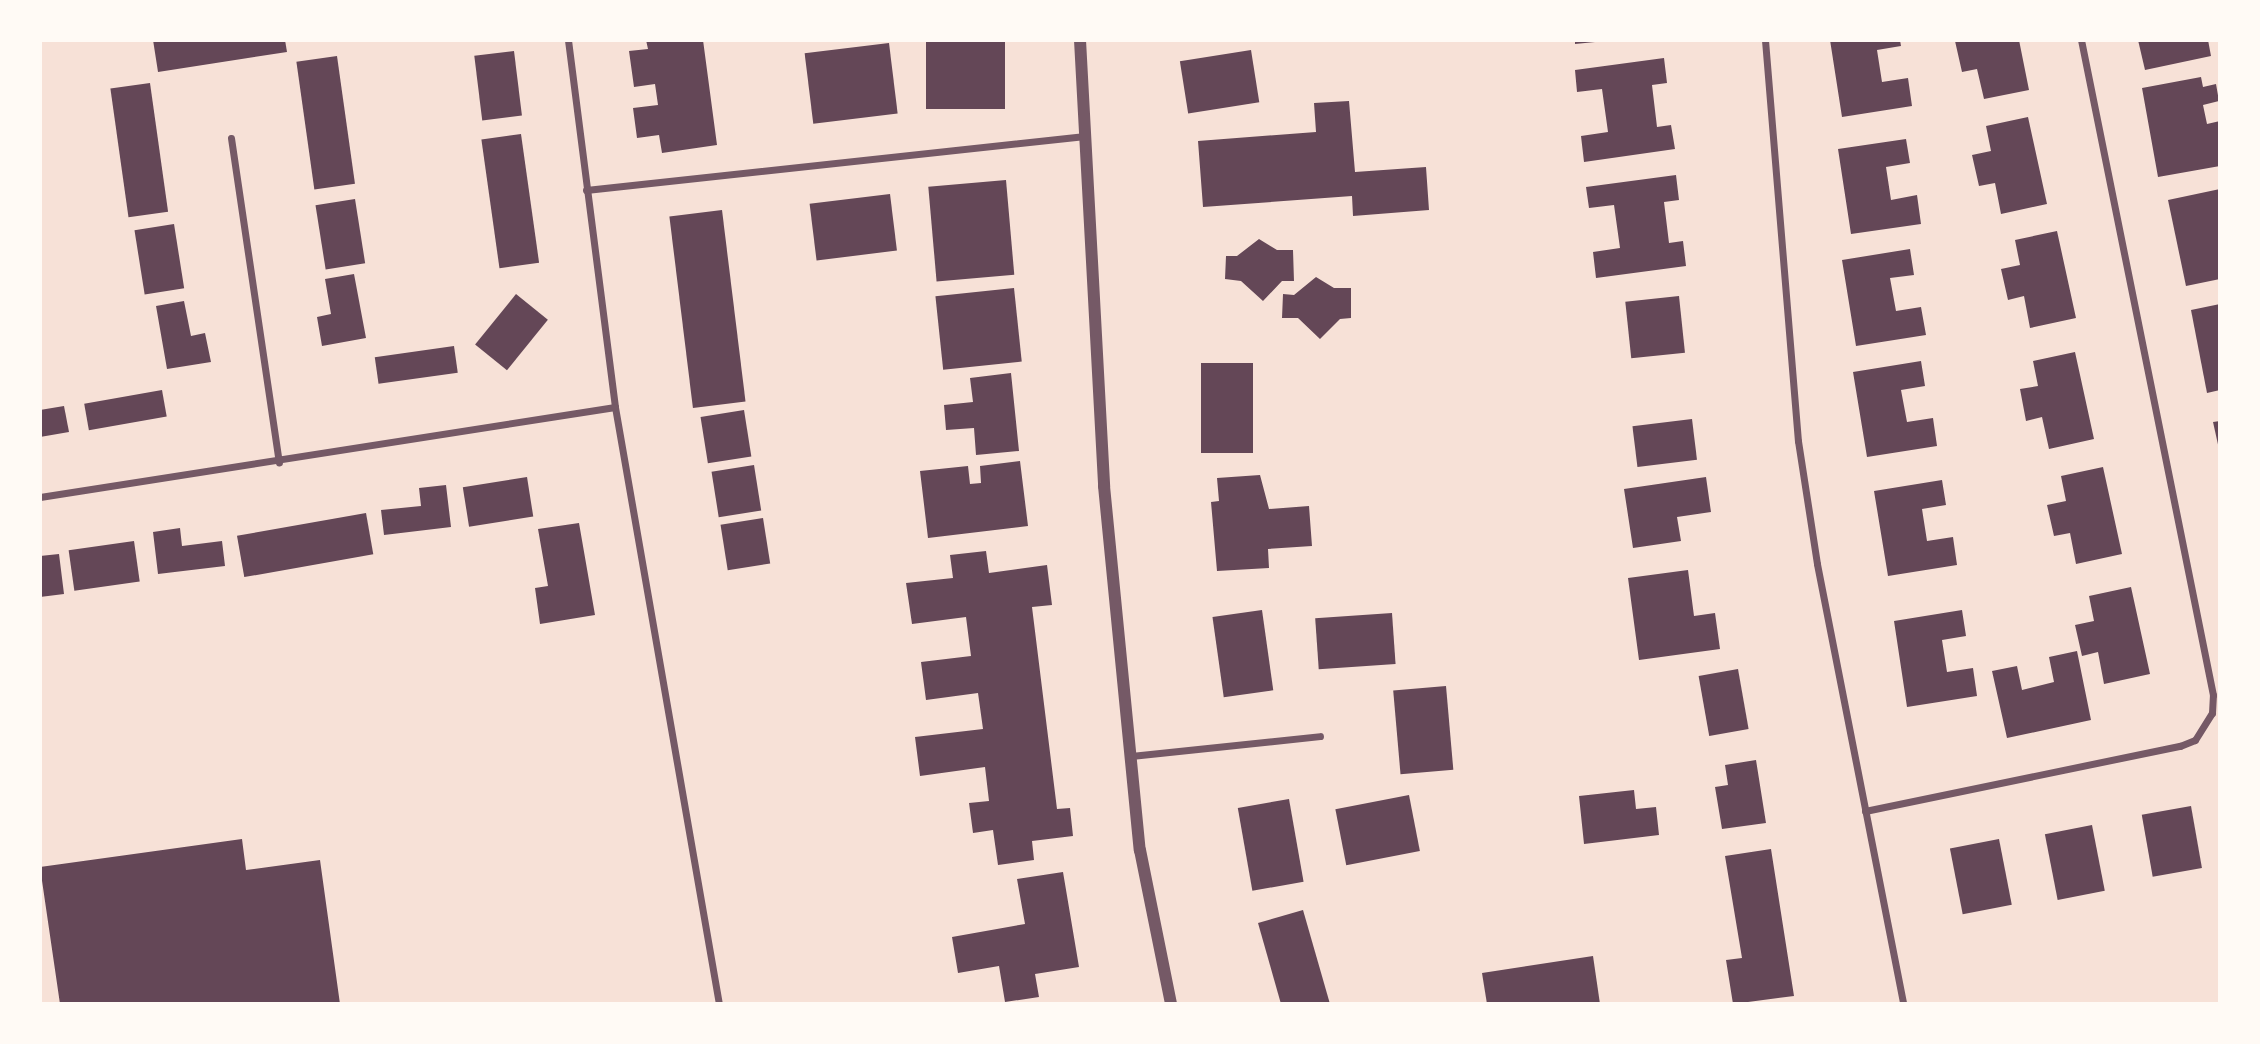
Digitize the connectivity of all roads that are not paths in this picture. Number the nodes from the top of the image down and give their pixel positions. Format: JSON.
{"nodes":[{"id":1,"x":568,"y":40,"type":"edge"},
{"id":2,"x":1080,"y":40,"type":"edge"},
{"id":3,"x":1765,"y":40,"type":"edge"},
{"id":4,"x":2081,"y":40,"type":"edge"},
{"id":5,"x":1085,"y":136,"type":"junction"},
{"id":6,"x":231,"y":138,"type":"dead end"},
{"id":7,"x":586,"y":190,"type":"junction"},
{"id":8,"x":615,"y":407,"type":"junction"},
{"id":9,"x":279,"y":462,"type":"junction"},
{"id":10,"x":40,"y":497,"type":"edge"},
{"id":11,"x":1320,"y":736,"type":"dead end"},
{"id":12,"x":1131,"y":756,"type":"junction"},
{"id":13,"x":1865,"y":811,"type":"junction"},
{"id":14,"x":719,"y":1004,"type":"edge"},
{"id":15,"x":1171,"y":1004,"type":"edge"},
{"id":16,"x":1903,"y":1004,"type":"edge"}],
"edges":[{"from":1,"to":7,"type":"street"},
{"from":2,"to":5,"type":"street"},
{"from":3,"to":13,"type":"street"},
{"from":4,"to":13,"type":"street"},
{"from":5,"to":7,"type":"street"},
{"from":5,"to":12,"type":"street"},
{"from":6,"to":9,"type":"street"},
{"from":7,"to":8,"type":"street"},
{"from":8,"to":9,"type":"street"},
{"from":8,"to":14,"type":"street"},
{"from":9,"to":10,"type":"street"},
{"from":11,"to":12,"type":"street"},
{"from":12,"to":15,"type":"street"},
{"from":13,"to":16,"type":"street"}]}
